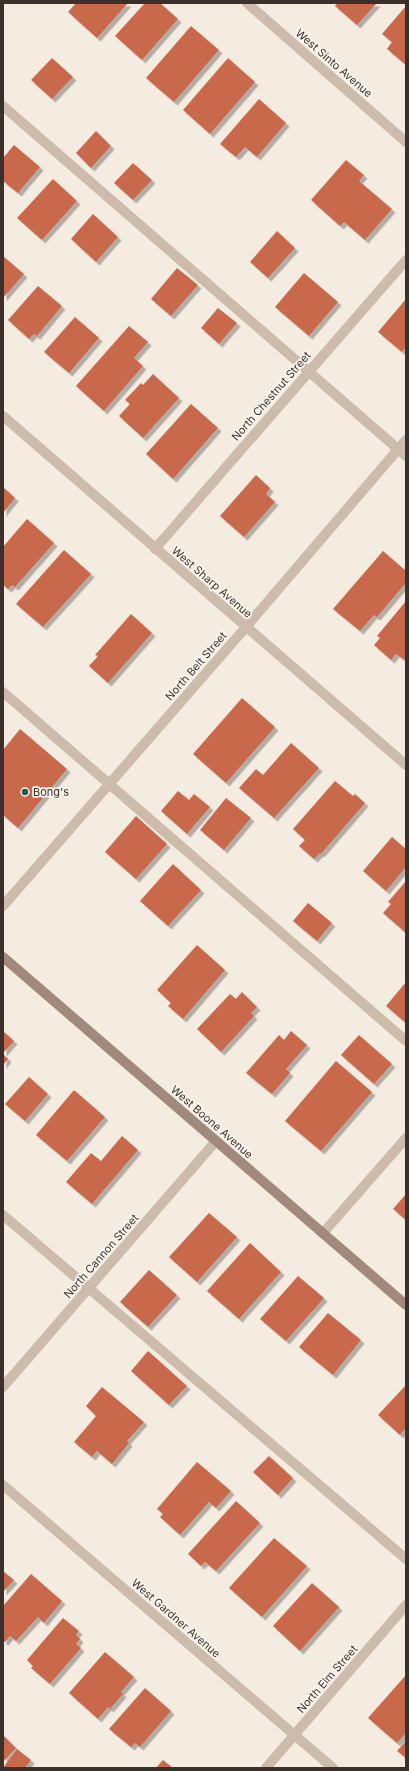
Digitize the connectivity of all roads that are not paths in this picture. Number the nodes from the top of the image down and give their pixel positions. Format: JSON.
{"nodes":[{"id":1,"x":246,"y":3,"type":"edge"},
{"id":2,"x":3,"y":106,"type":"edge"},
{"id":3,"x":406,"y":142,"type":"edge"},
{"id":4,"x":406,"y":260,"type":"edge"},
{"id":5,"x":308,"y":371,"type":"junction"},
{"id":6,"x":3,"y":416,"type":"edge"},
{"id":7,"x":406,"y":440,"type":"edge"},
{"id":8,"x":402,"y":453,"type":"edge"},
{"id":9,"x":155,"y":549,"type":"junction"},
{"id":10,"x":246,"y":627,"type":"junction"},
{"id":11,"x":3,"y":692,"type":"edge"},
{"id":12,"x":406,"y":765,"type":"edge"},
{"id":13,"x":108,"y":784,"type":"junction"},
{"id":14,"x":3,"y":906,"type":"edge"},
{"id":15,"x":3,"y":957,"type":"edge"},
{"id":16,"x":406,"y":1041,"type":"edge"},
{"id":17,"x":406,"y":1138,"type":"edge"},
{"id":18,"x":216,"y":1141,"type":"junction"},
{"id":19,"x":3,"y":1215,"type":"edge"},
{"id":20,"x":323,"y":1233,"type":"junction"},
{"id":21,"x":88,"y":1289,"type":"junction"},
{"id":22,"x":406,"y":1305,"type":"edge"},
{"id":23,"x":3,"y":1387,"type":"edge"},
{"id":24,"x":3,"y":1485,"type":"edge"},
{"id":25,"x":406,"y":1559,"type":"edge"},
{"id":26,"x":406,"y":1605,"type":"edge"},
{"id":27,"x":294,"y":1735,"type":"junction"},
{"id":28,"x":266,"y":1768,"type":"edge"},
{"id":29,"x":333,"y":1768,"type":"edge"}],
"edges":[{"from":1,"to":3,"type":"street","name":"West Sinto Avenue"},
{"from":2,"to":5,"type":"street"},
{"from":4,"to":5,"type":"street","name":"North Chestnut Street"},
{"from":5,"to":8,"type":"street"},
{"from":5,"to":9,"type":"street","name":"North Chestnut Street"},
{"from":6,"to":9,"type":"street","name":"West Sharp Avenue"},
{"from":7,"to":8,"type":"street","name":"North Belt Street"},
{"from":8,"to":10,"type":"street","name":"North Belt Street"},
{"from":9,"to":10,"type":"street","name":"West Sharp Avenue"},
{"from":10,"to":12,"type":"street","name":"West Sharp Avenue"},
{"from":10,"to":13,"type":"street","name":"North Belt Street"},
{"from":11,"to":13,"type":"street"},
{"from":13,"to":14,"type":"street","name":"North Belt Street"},
{"from":13,"to":16,"type":"street"},
{"from":15,"to":18,"type":"main road","name":"West Boone Avenue"},
{"from":17,"to":20,"type":"street"},
{"from":18,"to":20,"type":"main road","name":"West Boone Avenue"},
{"from":18,"to":21,"type":"street","name":"North Cannon Street"},
{"from":19,"to":21,"type":"street"},
{"from":20,"to":22,"type":"main road","name":"West Boone Avenue"},
{"from":21,"to":23,"type":"street","name":"North Cannon Street"},
{"from":21,"to":25,"type":"street"},
{"from":24,"to":27,"type":"street","name":"West Gardner Avenue"},
{"from":26,"to":27,"type":"street","name":"North Elm Street"},
{"from":27,"to":28,"type":"street","name":"North Elm Street"},
{"from":27,"to":29,"type":"street","name":"West Gardner Avenue"}]}
